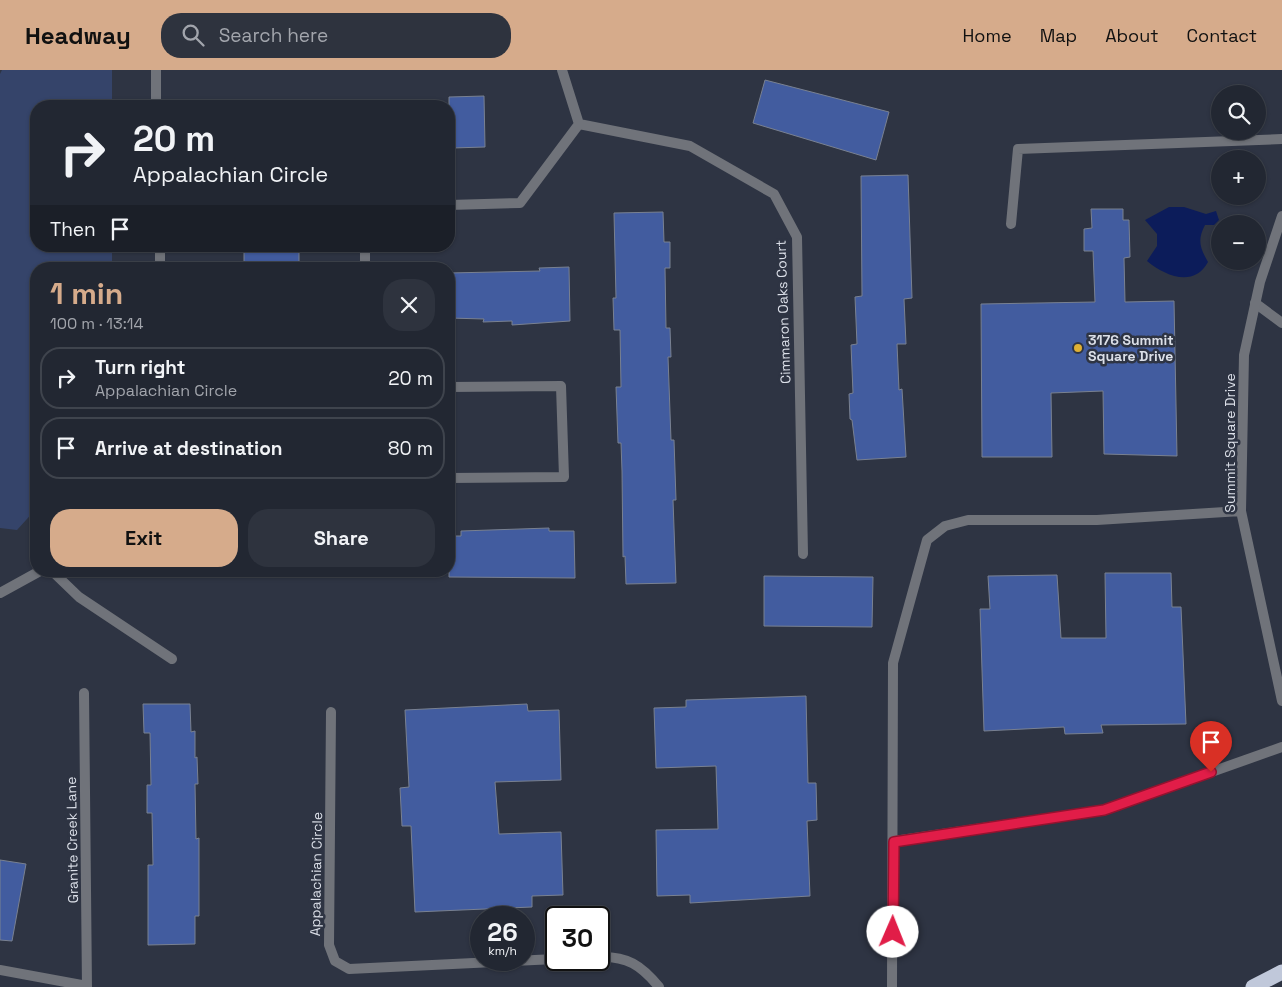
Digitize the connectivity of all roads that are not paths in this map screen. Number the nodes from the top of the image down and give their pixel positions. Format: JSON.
{"nodes":[{"id":1,"x":156,"y":70,"type":"edge"},
{"id":2,"x":562,"y":70,"type":"edge"},
{"id":3,"x":156,"y":100,"type":"edge"},
{"id":4,"x":578,"y":124,"type":"junction"},
{"id":5,"x":1282,"y":139,"type":"edge"},
{"id":6,"x":455,"y":205,"type":"edge"},
{"id":7,"x":1282,"y":216,"type":"edge"},
{"id":8,"x":1012,"y":224,"type":"dead end"},
{"id":9,"x":1256,"y":303,"type":"junction"},
{"id":10,"x":1282,"y":323,"type":"edge"},
{"id":11,"x":455,"y":387,"type":"edge"},
{"id":12,"x":455,"y":478,"type":"edge"},
{"id":13,"x":1241,"y":511,"type":"junction"},
{"id":14,"x":803,"y":554,"type":"dead end"},
{"id":15,"x":30,"y":576,"type":"edge"},
{"id":16,"x":58,"y":577,"type":"edge"},
{"id":17,"x":0,"y":593,"type":"edge"},
{"id":18,"x":172,"y":659,"type":"dead end"},
{"id":19,"x":84,"y":693,"type":"dead end"},
{"id":20,"x":1282,"y":701,"type":"edge"},
{"id":21,"x":331,"y":712,"type":"dead end"},
{"id":22,"x":1282,"y":747,"type":"edge"},
{"id":23,"x":894,"y":842,"type":"junction"},
{"id":24,"x":610,"y":957,"type":"edge"},
{"id":25,"x":545,"y":960,"type":"edge"},
{"id":26,"x":0,"y":970,"type":"edge"},
{"id":27,"x":1282,"y":972,"type":"edge"},
{"id":28,"x":87,"y":986,"type":"edge"},
{"id":29,"x":659,"y":987,"type":"edge"},
{"id":30,"x":892,"y":987,"type":"edge"},
{"id":31,"x":1253,"y":987,"type":"edge"}],
"edges":[{"from":1,"to":3,"type":"street"},
{"from":2,"to":4,"type":"street"},
{"from":4,"to":6,"type":"street"},
{"from":4,"to":14,"type":"street","name":"Cimmaron Oaks Court"},
{"from":5,"to":8,"type":"street"},
{"from":7,"to":9,"type":"street","name":"Summit Square Drive"},
{"from":9,"to":10,"type":"street"},
{"from":9,"to":13,"type":"street","name":"Summit Square Drive"},
{"from":11,"to":12,"type":"street"},
{"from":13,"to":20,"type":"street","name":"Summit Square Drive"},
{"from":13,"to":23,"type":"street"},
{"from":15,"to":17,"type":"street"},
{"from":16,"to":18,"type":"street"},
{"from":19,"to":28,"type":"street","name":"Granite Creek Lane"},
{"from":21,"to":25,"type":"street","name":"Appalachian Circle"},
{"from":22,"to":23,"type":"street"},
{"from":23,"to":30,"type":"street"},
{"from":24,"to":29,"type":"street"},
{"from":26,"to":28,"type":"street","name":"Granite Creek Lane"},
{"from":27,"to":31,"type":"highway"}]}
